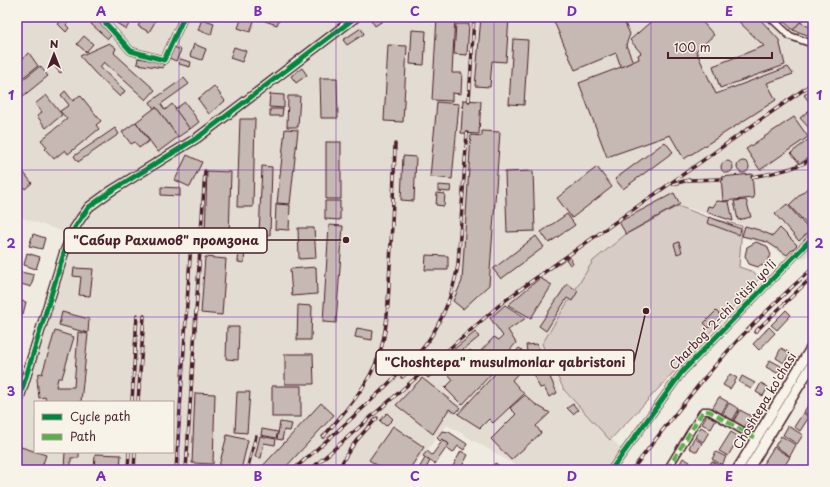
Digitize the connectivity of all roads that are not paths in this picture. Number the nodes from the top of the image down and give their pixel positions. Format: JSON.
{"nodes":[{"id":1,"x":100,"y":17,"type":"edge"},
{"id":2,"x":184,"y":17,"type":"edge"},
{"id":3,"x":356,"y":17,"type":"edge"},
{"id":4,"x":770,"y":17,"type":"edge"},
{"id":5,"x":813,"y":44,"type":"edge"},
{"id":6,"x":813,"y":237,"type":"edge"},
{"id":7,"x":813,"y":345,"type":"edge"},
{"id":8,"x":813,"y":363,"type":"edge"},
{"id":9,"x":17,"y":406,"type":"edge"},
{"id":10,"x":756,"y":439,"type":"junction"},
{"id":11,"x":611,"y":470,"type":"edge"},
{"id":12,"x":667,"y":470,"type":"edge"},
{"id":13,"x":737,"y":470,"type":"edge"},
{"id":14,"x":748,"y":470,"type":"edge"}],
"edges":[{"from":1,"to":2,"type":"street"},
{"from":3,"to":9,"type":"street"},
{"from":4,"to":5,"type":"street"},
{"from":6,"to":11,"type":"street","name":"Charbog' 2-chi o'tish yo'li"},
{"from":7,"to":10,"type":"main road","name":"Choshtepa ko'chasi"},
{"from":8,"to":14,"type":"main road","name":"Choshtepa ko'chasi"},
{"from":10,"to":12,"type":"street"},
{"from":10,"to":13,"type":"main road","name":"Choshtepa ko'chasi"}]}
